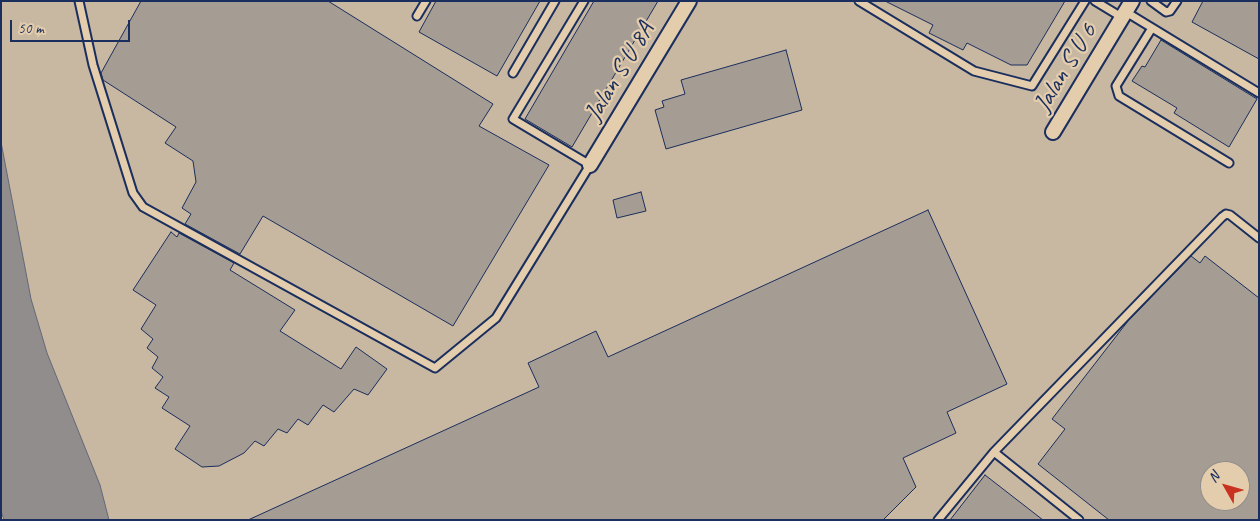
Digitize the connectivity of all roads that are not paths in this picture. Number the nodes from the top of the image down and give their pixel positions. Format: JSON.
{"nodes":[{"id":1,"x":79,"y":1,"type":"edge"},
{"id":2,"x":426,"y":1,"type":"edge"},
{"id":3,"x":555,"y":1,"type":"edge"},
{"id":4,"x":584,"y":1,"type":"edge"},
{"id":5,"x":689,"y":1,"type":"edge"},
{"id":6,"x":859,"y":1,"type":"edge"},
{"id":7,"x":1085,"y":1,"type":"edge"},
{"id":8,"x":1095,"y":1,"type":"edge"},
{"id":9,"x":1151,"y":1,"type":"edge"},
{"id":10,"x":1176,"y":1,"type":"edge"},
{"id":11,"x":1127,"y":10,"type":"edge"},
{"id":12,"x":416,"y":16,"type":"dead end"},
{"id":13,"x":1152,"y":28,"type":"junction"},
{"id":14,"x":513,"y":73,"type":"dead end"},
{"id":15,"x":1259,"y":93,"type":"edge"},
{"id":16,"x":1053,"y":132,"type":"dead end"},
{"id":17,"x":1229,"y":163,"type":"dead end"},
{"id":18,"x":590,"y":166,"type":"junction"},
{"id":19,"x":1259,"y":238,"type":"edge"},
{"id":20,"x":994,"y":452,"type":"junction"},
{"id":21,"x":938,"y":520,"type":"edge"},
{"id":22,"x":1079,"y":520,"type":"edge"}],
"edges":[{"from":1,"to":18,"type":"lane"},
{"from":2,"to":12,"type":"lane"},
{"from":3,"to":14,"type":"lane"},
{"from":4,"to":18,"type":"lane"},
{"from":5,"to":18,"type":"street","name":"Jalan S U 8A"},
{"from":6,"to":7,"type":"lane"},
{"from":8,"to":11,"type":"lane"},
{"from":9,"to":10,"type":"lane"},
{"from":11,"to":13,"type":"lane"},
{"from":11,"to":16,"type":"street","name":"Jalan S U 6"},
{"from":13,"to":15,"type":"lane"},
{"from":13,"to":17,"type":"lane"},
{"from":19,"to":20,"type":"lane"},
{"from":20,"to":21,"type":"lane"},
{"from":20,"to":22,"type":"lane"}]}
